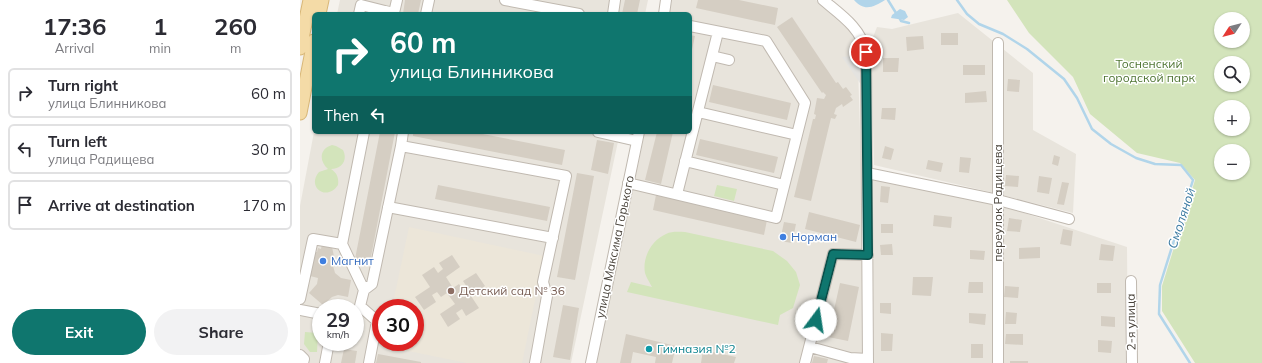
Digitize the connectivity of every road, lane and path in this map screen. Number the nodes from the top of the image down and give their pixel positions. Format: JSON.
{"nodes":[{"id":1,"x":310,"y":0,"type":"edge"},
{"id":2,"x":322,"y":0,"type":"edge"},
{"id":3,"x":397,"y":0,"type":"edge"},
{"id":4,"x":429,"y":0,"type":"edge"},
{"id":5,"x":505,"y":0,"type":"edge"},
{"id":6,"x":616,"y":0,"type":"edge"},
{"id":7,"x":666,"y":0,"type":"edge"},
{"id":8,"x":823,"y":0,"type":"edge"},
{"id":9,"x":319,"y":12,"type":"edge"},
{"id":10,"x":359,"y":12,"type":"edge"},
{"id":11,"x":386,"y":12,"type":"edge"},
{"id":12,"x":394,"y":12,"type":"edge"},
{"id":13,"x":426,"y":12,"type":"edge"},
{"id":14,"x":568,"y":12,"type":"edge"},
{"id":15,"x":613,"y":12,"type":"edge"},
{"id":16,"x":664,"y":12,"type":"edge"},
{"id":17,"x":692,"y":26,"type":"edge"},
{"id":18,"x":718,"y":32,"type":"junction"},
{"id":19,"x":306,"y":43,"type":"edge"},
{"id":20,"x":998,"y":43,"type":"dead end"},
{"id":21,"x":712,"y":56,"type":"junction"},
{"id":22,"x":729,"y":60,"type":"dead end"},
{"id":23,"x":311,"y":72,"type":"edge"},
{"id":24,"x":698,"y":112,"type":"junction"},
{"id":25,"x":300,"y":113,"type":"edge"},
{"id":26,"x":364,"y":134,"type":"edge"},
{"id":27,"x":404,"y":134,"type":"edge"},
{"id":28,"x":618,"y":134,"type":"edge"},
{"id":29,"x":797,"y":135,"type":"junction"},
{"id":30,"x":638,"y":136,"type":"edge"},
{"id":31,"x":401,"y":146,"type":"junction"},
{"id":32,"x":685,"y":161,"type":"junction"},
{"id":33,"x":867,"y":173,"type":"junction"},
{"id":34,"x":628,"y":182,"type":"junction"},
{"id":35,"x":784,"y":185,"type":"junction"},
{"id":36,"x":677,"y":194,"type":"junction"},
{"id":37,"x":998,"y":200,"type":"junction"},
{"id":38,"x":388,"y":207,"type":"junction"},
{"id":39,"x":1069,"y":219,"type":"dead end"},
{"id":40,"x":553,"y":238,"type":"junction"},
{"id":41,"x":342,"y":244,"type":"junction"},
{"id":42,"x":868,"y":255,"type":"junction"},
{"id":43,"x":1131,"y":281,"type":"dead end"},
{"id":44,"x":364,"y":290,"type":"junction"},
{"id":45,"x":300,"y":299,"type":"edge"},
{"id":46,"x":360,"y":299,"type":"edge"},
{"id":47,"x":300,"y":310,"type":"edge"},
{"id":48,"x":312,"y":312,"type":"edge"},
{"id":49,"x":364,"y":312,"type":"edge"},
{"id":50,"x":810,"y":347,"type":"junction"},
{"id":51,"x":327,"y":351,"type":"edge"},
{"id":52,"x":300,"y":355,"type":"edge"},
{"id":53,"x":868,"y":361,"type":"edge"},
{"id":54,"x":303,"y":363,"type":"edge"},
{"id":55,"x":325,"y":363,"type":"edge"},
{"id":56,"x":370,"y":363,"type":"edge"},
{"id":57,"x":535,"y":363,"type":"edge"},
{"id":58,"x":591,"y":363,"type":"edge"},
{"id":59,"x":806,"y":363,"type":"edge"},
{"id":60,"x":998,"y":363,"type":"edge"},
{"id":61,"x":1132,"y":363,"type":"edge"}],
"edges":[{"from":1,"to":19,"type":"main road"},
{"from":2,"to":9,"type":"main road"},
{"from":3,"to":12,"type":"street"},
{"from":4,"to":13,"type":"street"},
{"from":5,"to":14,"type":"street"},
{"from":6,"to":15,"type":"street"},
{"from":7,"to":16,"type":"street"},
{"from":8,"to":33,"type":"street"},
{"from":10,"to":11,"type":"street"},
{"from":17,"to":18,"type":"street"},
{"from":18,"to":21,"type":"street"},
{"from":18,"to":29,"type":"street"},
{"from":19,"to":23,"type":"main road"},
{"from":20,"to":37,"type":"street","name":"переулок Радищева"},
{"from":21,"to":22,"type":"street"},
{"from":21,"to":24,"type":"street"},
{"from":23,"to":25,"type":"main road"},
{"from":24,"to":29,"type":"street"},
{"from":24,"to":32,"type":"street"},
{"from":26,"to":41,"type":"street"},
{"from":27,"to":31,"type":"street"},
{"from":28,"to":30,"type":"street"},
{"from":29,"to":35,"type":"street"},
{"from":30,"to":34,"type":"street","name":"улица Максима Горького"},
{"from":31,"to":38,"type":"street"},
{"from":31,"to":40,"type":"street"},
{"from":32,"to":35,"type":"street"},
{"from":32,"to":36,"type":"street"},
{"from":33,"to":37,"type":"street"},
{"from":33,"to":42,"type":"street"},
{"from":34,"to":36,"type":"street"},
{"from":34,"to":58,"type":"street","name":"улица Максима Горького"},
{"from":35,"to":36,"type":"street"},
{"from":37,"to":39,"type":"street"},
{"from":37,"to":60,"type":"street","name":"переулок Радищева"},
{"from":38,"to":40,"type":"street"},
{"from":38,"to":44,"type":"street"},
{"from":40,"to":57,"type":"street"},
{"from":41,"to":44,"type":"street"},
{"from":41,"to":45,"type":"street"},
{"from":42,"to":50,"type":"street"},
{"from":42,"to":53,"type":"street"},
{"from":43,"to":61,"type":"street","name":"2-я улица"},
{"from":44,"to":46,"type":"street"},
{"from":47,"to":48,"type":"street"},
{"from":49,"to":56,"type":"street"},
{"from":50,"to":53,"type":"street"},
{"from":50,"to":59,"type":"street"},
{"from":51,"to":55,"type":"street"},
{"from":52,"to":54,"type":"street"}]}
